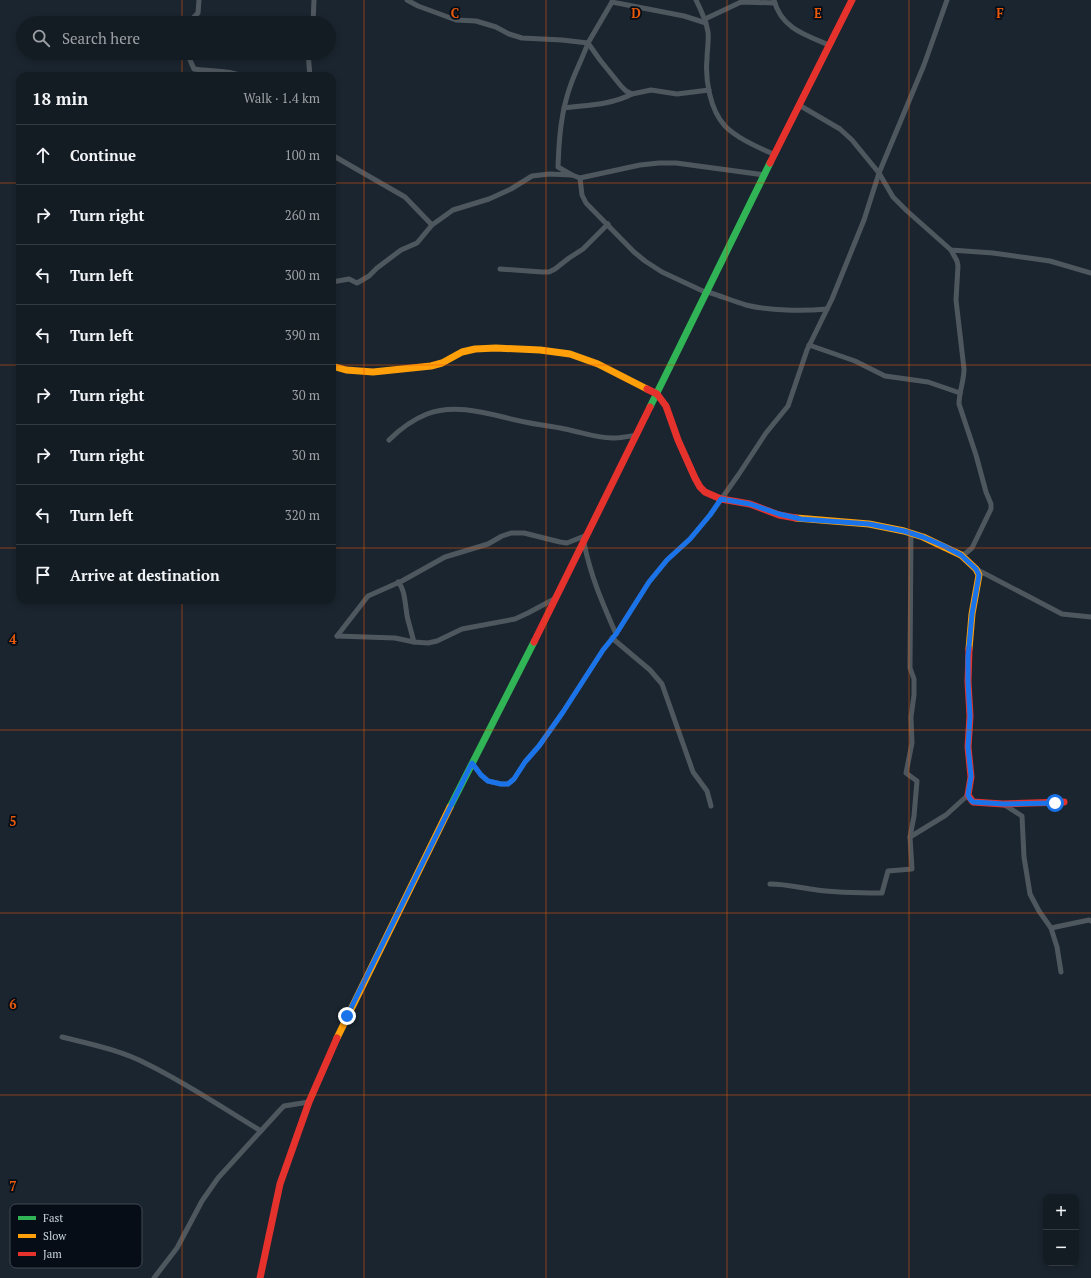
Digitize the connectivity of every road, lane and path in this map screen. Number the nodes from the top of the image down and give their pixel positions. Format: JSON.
{"nodes":[{"id":1,"x":200,"y":0,"type":"edge"},
{"id":2,"x":314,"y":0,"type":"edge"},
{"id":3,"x":407,"y":0,"type":"edge"},
{"id":4,"x":696,"y":0,"type":"edge"},
{"id":5,"x":852,"y":0,"type":"edge"},
{"id":6,"x":947,"y":0,"type":"edge"},
{"id":7,"x":613,"y":1,"type":"edge"},
{"id":8,"x":774,"y":1,"type":"edge"},
{"id":9,"x":195,"y":16,"type":"edge"},
{"id":10,"x":313,"y":16,"type":"edge"},
{"id":11,"x":705,"y":21,"type":"junction"},
{"id":12,"x":588,"y":43,"type":"junction"},
{"id":13,"x":830,"y":45,"type":"junction"},
{"id":14,"x":190,"y":60,"type":"edge"},
{"id":15,"x":309,"y":60,"type":"edge"},
{"id":16,"x":229,"y":72,"type":"edge"},
{"id":17,"x":310,"y":72,"type":"edge"},
{"id":18,"x":709,"y":90,"type":"junction"},
{"id":19,"x":632,"y":94,"type":"junction"},
{"id":20,"x":799,"y":105,"type":"junction"},
{"id":21,"x":564,"y":108,"type":"junction"},
{"id":22,"x":775,"y":155,"type":"junction"},
{"id":23,"x":336,"y":157,"type":"edge"},
{"id":24,"x":879,"y":173,"type":"junction"},
{"id":25,"x":572,"y":175,"type":"junction"},
{"id":26,"x":765,"y":175,"type":"junction"},
{"id":27,"x":580,"y":178,"type":"junction"},
{"id":28,"x":608,"y":224,"type":"junction"},
{"id":29,"x":432,"y":225,"type":"junction"},
{"id":30,"x":951,"y":250,"type":"junction"},
{"id":31,"x":500,"y":269,"type":"dead end"},
{"id":32,"x":1091,"y":273,"type":"edge"},
{"id":33,"x":336,"y":281,"type":"edge"},
{"id":34,"x":708,"y":293,"type":"junction"},
{"id":35,"x":827,"y":309,"type":"junction"},
{"id":36,"x":809,"y":345,"type":"junction"},
{"id":37,"x":336,"y":367,"type":"edge"},
{"id":38,"x":960,"y":393,"type":"junction"},
{"id":39,"x":657,"y":394,"type":"junction"},
{"id":40,"x":636,"y":435,"type":"junction"},
{"id":41,"x":389,"y":440,"type":"dead end"},
{"id":42,"x":721,"y":499,"type":"junction"},
{"id":43,"x":911,"y":533,"type":"junction"},
{"id":44,"x":588,"y":535,"type":"junction"},
{"id":45,"x":584,"y":543,"type":"junction"},
{"id":46,"x":961,"y":555,"type":"junction"},
{"id":47,"x":976,"y":569,"type":"junction"},
{"id":48,"x":398,"y":582,"type":"junction"},
{"id":49,"x":557,"y":597,"type":"junction"},
{"id":50,"x":1091,"y":617,"type":"edge"},
{"id":51,"x":616,"y":634,"type":"junction"},
{"id":52,"x":612,"y":638,"type":"junction"},
{"id":53,"x":414,"y":642,"type":"junction"},
{"id":54,"x":472,"y":763,"type":"junction"},
{"id":55,"x":968,"y":795,"type":"junction"},
{"id":56,"x":1064,"y":802,"type":"dead end"},
{"id":57,"x":1004,"y":804,"type":"junction"},
{"id":58,"x":711,"y":806,"type":"dead end"},
{"id":59,"x":910,"y":837,"type":"junction"},
{"id":60,"x":770,"y":884,"type":"dead end"},
{"id":61,"x":1091,"y":921,"type":"edge"},
{"id":62,"x":1051,"y":928,"type":"junction"},
{"id":63,"x":1061,"y":972,"type":"dead end"},
{"id":64,"x":62,"y":1037,"type":"dead end"},
{"id":65,"x":309,"y":1102,"type":"junction"},
{"id":66,"x":261,"y":1131,"type":"junction"},
{"id":67,"x":154,"y":1278,"type":"edge"},
{"id":68,"x":260,"y":1278,"type":"edge"}],
"edges":[{"from":1,"to":9,"type":"street"},
{"from":2,"to":10,"type":"street"},
{"from":3,"to":12,"type":"street"},
{"from":4,"to":11,"type":"street"},
{"from":5,"to":13,"type":"main road"},
{"from":6,"to":24,"type":"street"},
{"from":7,"to":11,"type":"street"},
{"from":7,"to":12,"type":"street"},
{"from":8,"to":11,"type":"street"},
{"from":8,"to":13,"type":"street"},
{"from":11,"to":18,"type":"street"},
{"from":12,"to":19,"type":"street"},
{"from":12,"to":21,"type":"street"},
{"from":13,"to":20,"type":"main road"},
{"from":14,"to":16,"type":"street"},
{"from":15,"to":17,"type":"street"},
{"from":18,"to":19,"type":"street"},
{"from":18,"to":22,"type":"street"},
{"from":19,"to":21,"type":"street"},
{"from":20,"to":22,"type":"main road"},
{"from":20,"to":24,"type":"street"},
{"from":21,"to":25,"type":"street"},
{"from":22,"to":26,"type":"main road"},
{"from":23,"to":29,"type":"street"},
{"from":24,"to":30,"type":"street"},
{"from":24,"to":35,"type":"street"},
{"from":25,"to":27,"type":"street"},
{"from":25,"to":29,"type":"street"},
{"from":26,"to":27,"type":"street"},
{"from":26,"to":34,"type":"main road"},
{"from":27,"to":28,"type":"street"},
{"from":28,"to":31,"type":"street"},
{"from":28,"to":34,"type":"street"},
{"from":29,"to":33,"type":"street"},
{"from":30,"to":32,"type":"street"},
{"from":30,"to":38,"type":"street"},
{"from":34,"to":35,"type":"street"},
{"from":34,"to":39,"type":"main road"},
{"from":35,"to":36,"type":"street"},
{"from":36,"to":38,"type":"street"},
{"from":36,"to":42,"type":"street"},
{"from":37,"to":39,"type":"main road"},
{"from":38,"to":46,"type":"street"},
{"from":39,"to":40,"type":"main road"},
{"from":39,"to":42,"type":"main road"},
{"from":40,"to":41,"type":"street"},
{"from":40,"to":44,"type":"main road"},
{"from":42,"to":43,"type":"main road"},
{"from":42,"to":51,"type":"street"},
{"from":43,"to":46,"type":"main road"},
{"from":43,"to":59,"type":"street"},
{"from":44,"to":45,"type":"main road"},
{"from":44,"to":48,"type":"street"},
{"from":45,"to":49,"type":"main road"},
{"from":45,"to":51,"type":"street"},
{"from":46,"to":47,"type":"main road"},
{"from":47,"to":50,"type":"street"},
{"from":47,"to":55,"type":"main road"},
{"from":48,"to":53,"type":"street"},
{"from":48,"to":53,"type":"street"},
{"from":49,"to":53,"type":"street"},
{"from":49,"to":54,"type":"main road"},
{"from":51,"to":52,"type":"street"},
{"from":52,"to":54,"type":"street"},
{"from":52,"to":58,"type":"street"},
{"from":54,"to":65,"type":"main road"},
{"from":55,"to":57,"type":"main road"},
{"from":55,"to":59,"type":"street"},
{"from":56,"to":57,"type":"main road"},
{"from":57,"to":62,"type":"street"},
{"from":59,"to":60,"type":"street"},
{"from":61,"to":62,"type":"street"},
{"from":62,"to":63,"type":"street"},
{"from":64,"to":66,"type":"street"},
{"from":65,"to":66,"type":"street"},
{"from":65,"to":68,"type":"main road"},
{"from":66,"to":67,"type":"street"}]}
